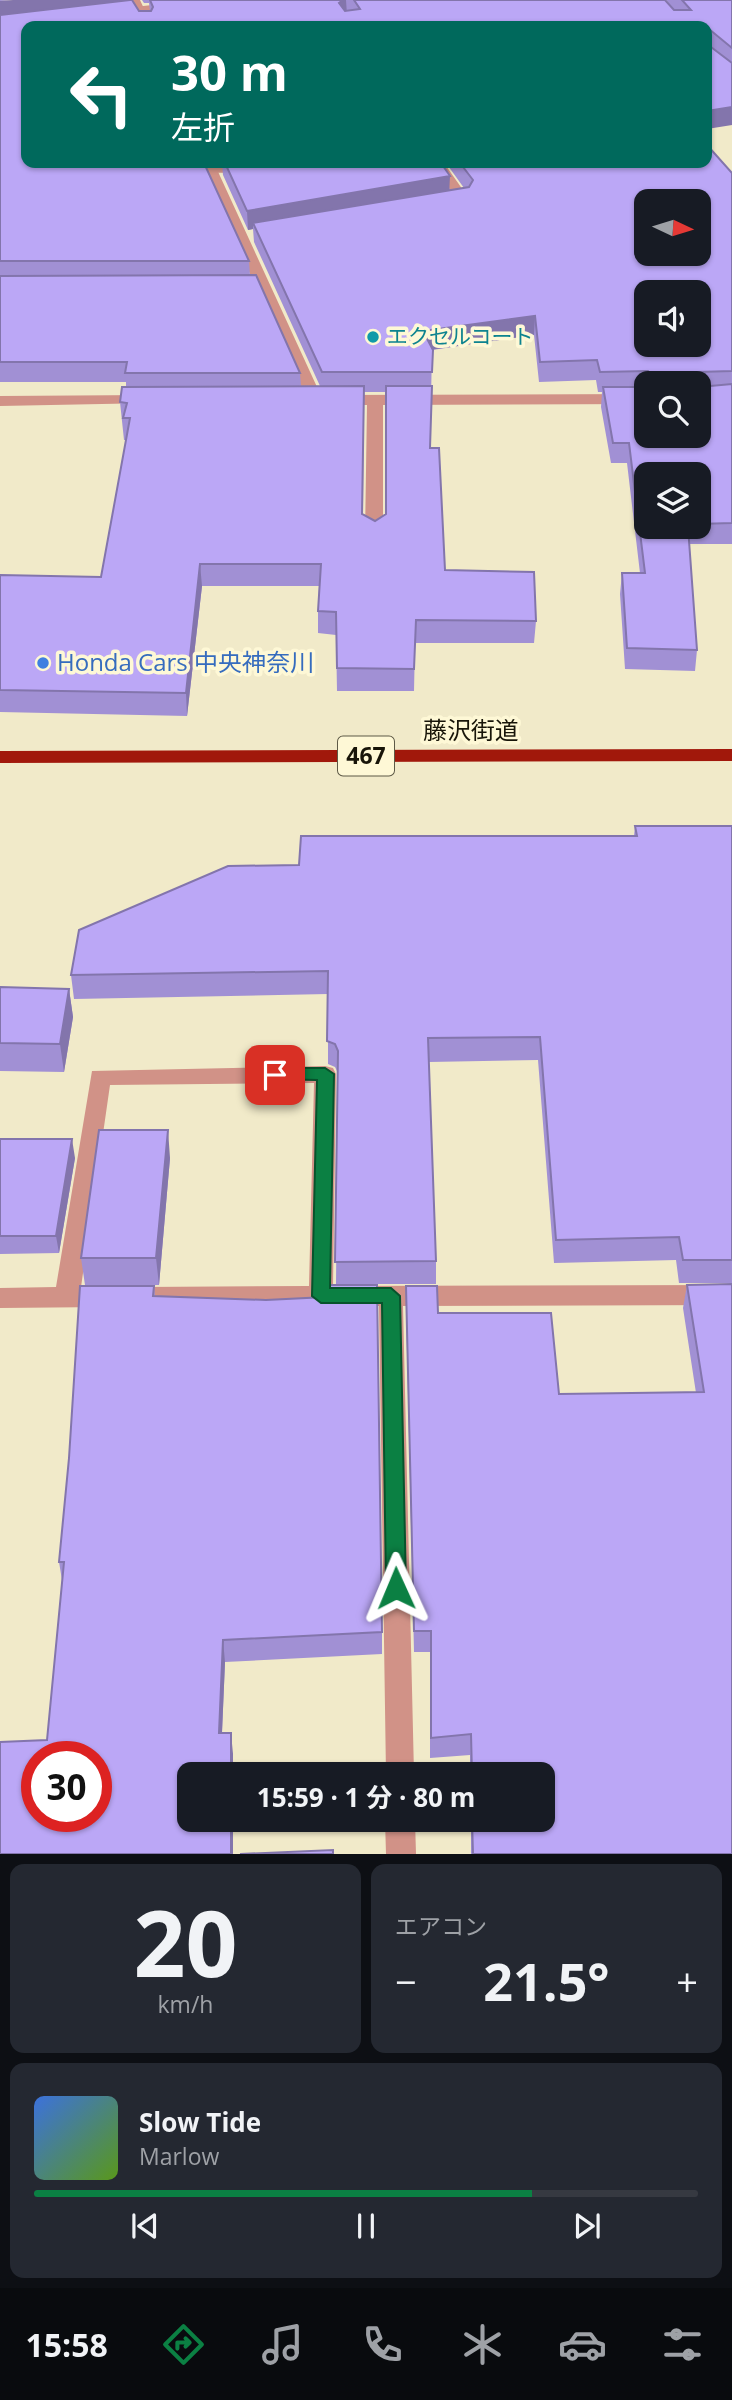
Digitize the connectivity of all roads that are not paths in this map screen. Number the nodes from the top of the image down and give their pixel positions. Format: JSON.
{"nodes":[{"id":1,"x":228,"y":0,"type":"edge"},
{"id":2,"x":137,"y":5,"type":"edge"},
{"id":3,"x":101,"y":15,"type":"edge"},
{"id":4,"x":210,"y":168,"type":"edge"},
{"id":5,"x":441,"y":168,"type":"edge"},
{"id":6,"x":437,"y":205,"type":"edge"},
{"id":7,"x":634,"y":399,"type":"edge"},
{"id":8,"x":164,"y":400,"type":"edge"},
{"id":9,"x":375,"y":400,"type":"junction"},
{"id":10,"x":0,"y":401,"type":"edge"},
{"id":11,"x":374,"y":536,"type":"edge"},
{"id":12,"x":732,"y":755,"type":"edge"},
{"id":13,"x":0,"y":757,"type":"edge"},
{"id":14,"x":732,"y":1295,"type":"edge"},
{"id":15,"x":321,"y":1296,"type":"junction"},
{"id":16,"x":391,"y":1296,"type":"junction"},
{"id":17,"x":66,"y":1297,"type":"junction"},
{"id":18,"x":0,"y":1298,"type":"edge"},
{"id":19,"x":400,"y":1762,"type":"edge"},
{"id":20,"x":400,"y":1832,"type":"edge"},
{"id":21,"x":401,"y":1854,"type":"edge"}],
"edges":[{"from":1,"to":2,"type":"street"},
{"from":2,"to":3,"type":"street"},
{"from":4,"to":9,"type":"street"},
{"from":5,"to":6,"type":"street"},
{"from":7,"to":9,"type":"street"},
{"from":8,"to":10,"type":"street"},
{"from":9,"to":11,"type":"street"},
{"from":12,"to":13,"type":"highway","name":"藤沢街道","number":"467"},
{"from":14,"to":16,"type":"street"},
{"from":15,"to":16,"type":"street"},
{"from":15,"to":17,"type":"street"},
{"from":15,"to":17,"type":"street"},
{"from":16,"to":19,"type":"street"},
{"from":17,"to":18,"type":"street"},
{"from":20,"to":21,"type":"street"}]}
